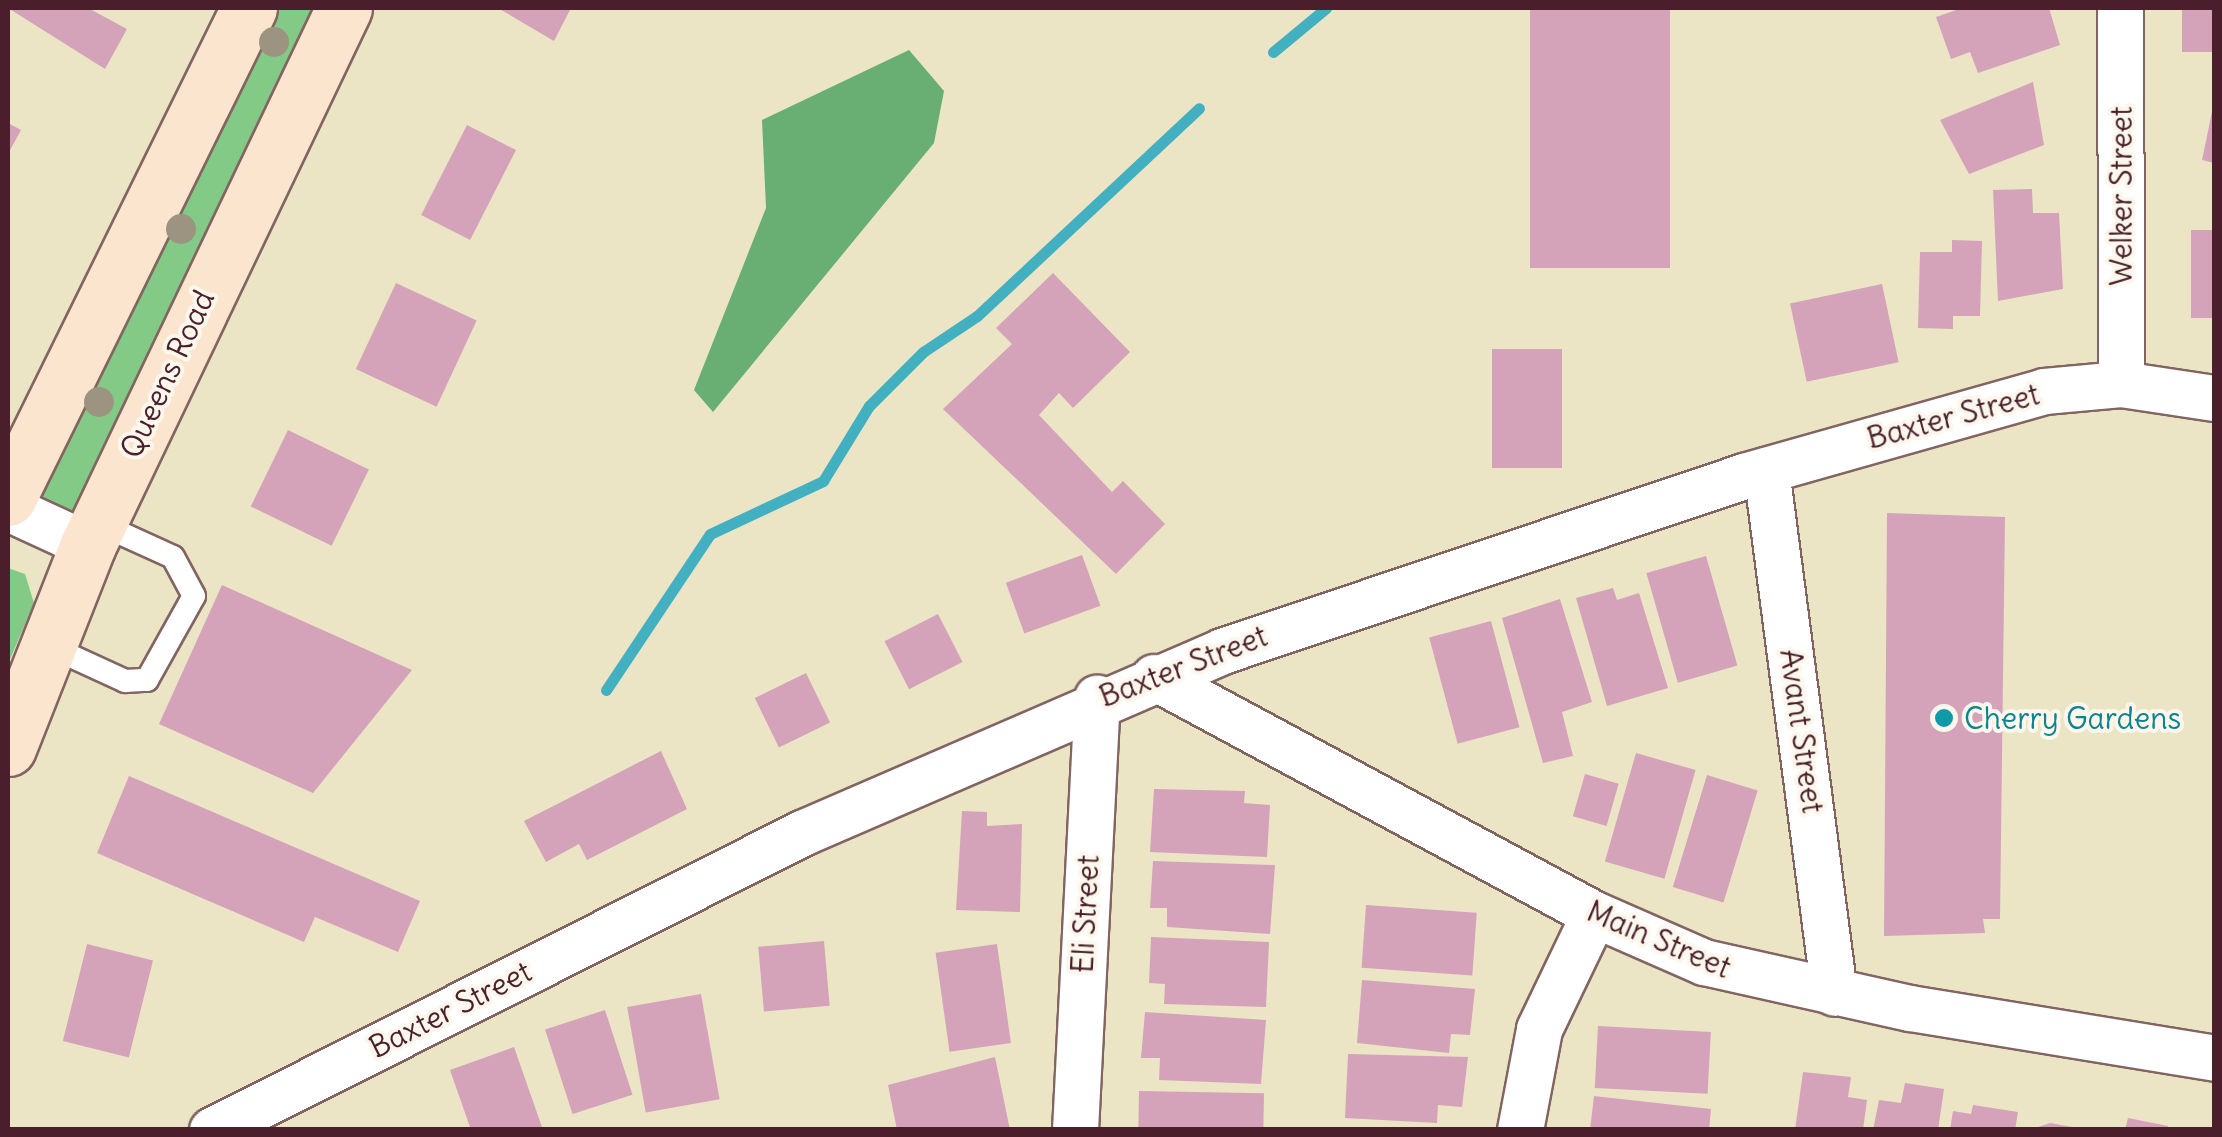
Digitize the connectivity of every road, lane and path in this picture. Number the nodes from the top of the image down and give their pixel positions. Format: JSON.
{"nodes":[{"id":1,"x":249,"y":8,"type":"edge"},
{"id":2,"x":344,"y":8,"type":"edge"},
{"id":3,"x":2120,"y":8,"type":"edge"},
{"id":4,"x":2121,"y":384,"type":"junction"},
{"id":5,"x":2214,"y":398,"type":"edge"},
{"id":6,"x":1766,"y":470,"type":"junction"},
{"id":7,"x":8,"y":498,"type":"edge"},
{"id":8,"x":8,"y":508,"type":"edge"},
{"id":9,"x":93,"y":534,"type":"junction"},
{"id":10,"x":46,"y":645,"type":"junction"},
{"id":11,"x":1154,"y":677,"type":"junction"},
{"id":12,"x":1097,"y":698,"type":"junction"},
{"id":13,"x":8,"y":748,"type":"edge"},
{"id":14,"x":1594,"y":914,"type":"junction"},
{"id":15,"x":1834,"y":993,"type":"junction"},
{"id":16,"x":2214,"y":1058,"type":"edge"},
{"id":17,"x":212,"y":1130,"type":"edge"},
{"id":18,"x":1075,"y":1130,"type":"edge"},
{"id":19,"x":1520,"y":1130,"type":"edge"}],
"edges":[{"from":1,"to":7,"type":"main road"},
{"from":2,"to":9,"type":"main road","name":"Queens Road"},
{"from":3,"to":4,"type":"street","name":"Welker Street"},
{"from":4,"to":5,"type":"street","name":"Baxter Street"},
{"from":4,"to":6,"type":"street","name":"Baxter Street"},
{"from":6,"to":11,"type":"street","name":"Baxter Street"},
{"from":6,"to":15,"type":"street","name":"Avant Street"},
{"from":8,"to":9,"type":"street"},
{"from":9,"to":10,"type":"main road","name":"Queens Road"},
{"from":9,"to":10,"type":"lane"},
{"from":10,"to":13,"type":"main road","name":"Queens Road"},
{"from":11,"to":12,"type":"street","name":"Baxter Street"},
{"from":11,"to":14,"type":"street","name":"Main Street"},
{"from":12,"to":17,"type":"street","name":"Baxter Street"},
{"from":12,"to":18,"type":"street","name":"Eli Street"},
{"from":14,"to":15,"type":"street","name":"Main Street"},
{"from":14,"to":19,"type":"street"},
{"from":15,"to":16,"type":"street","name":"Main Street"}]}
